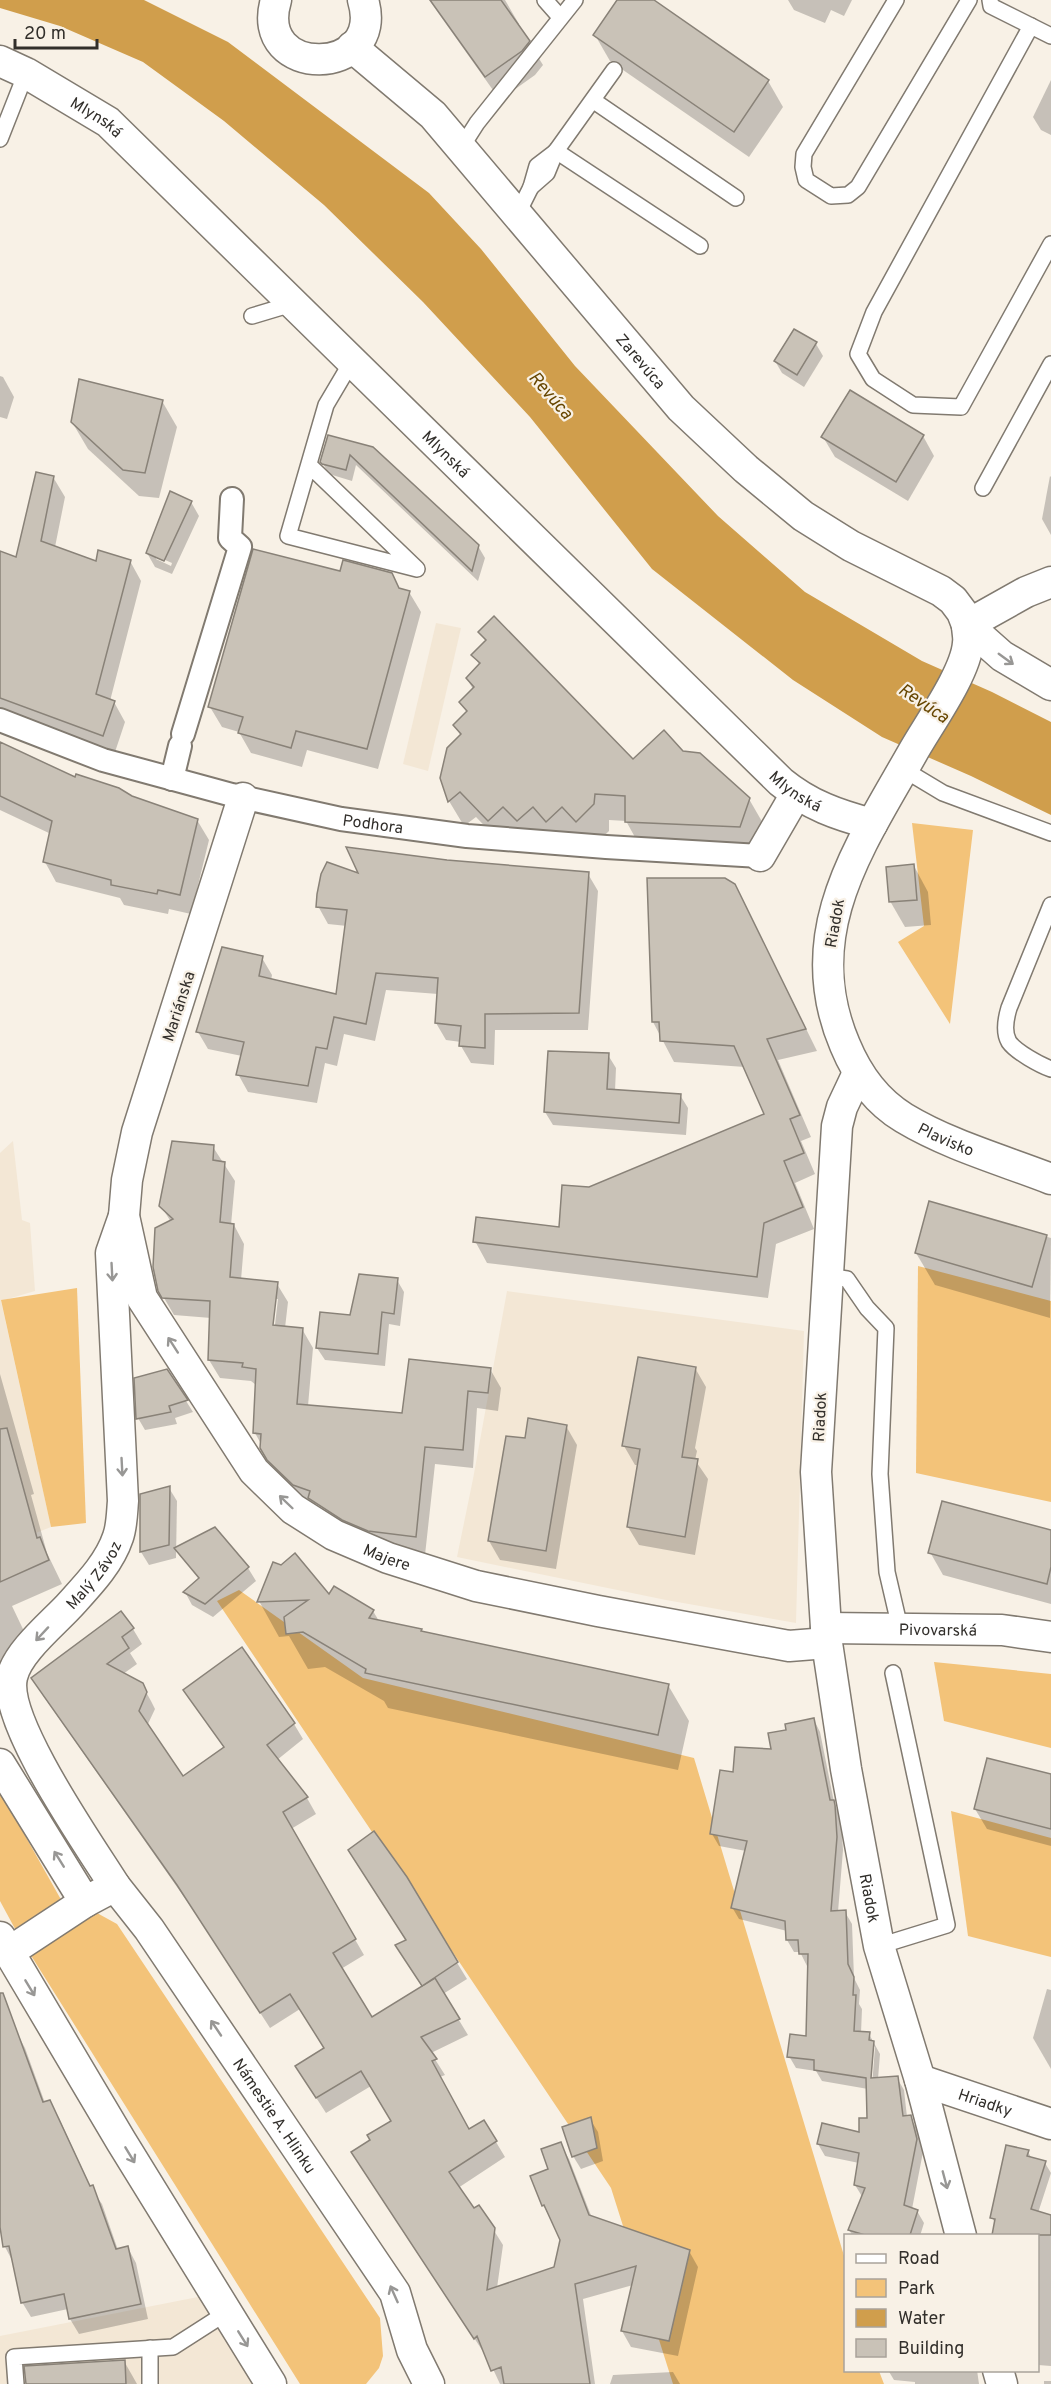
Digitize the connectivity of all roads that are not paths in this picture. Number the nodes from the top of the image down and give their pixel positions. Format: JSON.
{"nodes":[{"id":1,"x":363,"y":0,"type":"edge"},
{"id":2,"x":545,"y":0,"type":"edge"},
{"id":3,"x":575,"y":0,"type":"edge"},
{"id":4,"x":897,"y":0,"type":"edge"},
{"id":5,"x":969,"y":0,"type":"edge"},
{"id":6,"x":990,"y":0,"type":"edge"},
{"id":7,"x":271,"y":3,"type":"edge"},
{"id":8,"x":560,"y":17,"type":"junction"},
{"id":9,"x":1032,"y":26,"type":"junction"},
{"id":10,"x":1051,"y":36,"type":"edge"},
{"id":11,"x":352,"y":47,"type":"junction"},
{"id":12,"x":13,"y":67,"type":"edge"},
{"id":13,"x":614,"y":70,"type":"dead end"},
{"id":14,"x":594,"y":101,"type":"junction"},
{"id":15,"x":0,"y":139,"type":"edge"},
{"id":16,"x":461,"y":148,"type":"junction"},
{"id":17,"x":556,"y":151,"type":"junction"},
{"id":18,"x":736,"y":198,"type":"dead end"},
{"id":19,"x":524,"y":200,"type":"junction"},
{"id":20,"x":1051,"y":244,"type":"edge"},
{"id":21,"x":700,"y":246,"type":"dead end"},
{"id":22,"x":292,"y":304,"type":"junction"},
{"id":23,"x":252,"y":316,"type":"dead end"},
{"id":24,"x":352,"y":360,"type":"junction"},
{"id":25,"x":1051,"y":364,"type":"edge"},
{"id":26,"x":309,"y":465,"type":"junction"},
{"id":27,"x":983,"y":488,"type":"dead end"},
{"id":28,"x":232,"y":499,"type":"dead end"},
{"id":29,"x":1051,"y":582,"type":"edge"},
{"id":30,"x":967,"y":625,"type":"junction"},
{"id":31,"x":1051,"y":685,"type":"edge"},
{"id":32,"x":0,"y":720,"type":"edge"},
{"id":33,"x":908,"y":761,"type":"junction"},
{"id":34,"x":172,"y":779,"type":"junction"},
{"id":35,"x":796,"y":794,"type":"junction"},
{"id":36,"x":243,"y":798,"type":"junction"},
{"id":37,"x":872,"y":824,"type":"junction"},
{"id":38,"x":1051,"y":833,"type":"edge"},
{"id":39,"x":760,"y":856,"type":"joint"},
{"id":40,"x":1051,"y":905,"type":"edge"},
{"id":41,"x":1051,"y":1069,"type":"edge"},
{"id":42,"x":858,"y":1073,"type":"junction"},
{"id":43,"x":1051,"y":1179,"type":"edge"},
{"id":44,"x":124,"y":1216,"type":"junction"},
{"id":45,"x":827,"y":1276,"type":"junction"},
{"id":46,"x":900,"y":1628,"type":"junction"},
{"id":47,"x":827,"y":1635,"type":"junction"},
{"id":48,"x":1051,"y":1637,"type":"edge"},
{"id":49,"x":893,"y":1673,"type":"dead end"},
{"id":50,"x":0,"y":1764,"type":"edge"},
{"id":51,"x":115,"y":1887,"type":"junction"},
{"id":52,"x":85,"y":1902,"type":"junction"},
{"id":53,"x":4,"y":1945,"type":"edge"},
{"id":54,"x":879,"y":1946,"type":"junction"},
{"id":55,"x":920,"y":2080,"type":"junction"},
{"id":56,"x":1051,"y":2124,"type":"edge"},
{"id":57,"x":961,"y":2234,"type":"edge"},
{"id":58,"x":226,"y":2313,"type":"junction"},
{"id":59,"x":150,"y":2348,"type":"junction"},
{"id":60,"x":16,"y":2384,"type":"edge"},
{"id":61,"x":150,"y":2384,"type":"edge"},
{"id":62,"x":271,"y":2384,"type":"edge"},
{"id":63,"x":429,"y":2384,"type":"edge"}],
"edges":[{"from":1,"to":11,"type":"street"},
{"from":2,"to":8,"type":"lane"},
{"from":3,"to":8,"type":"lane"},
{"from":4,"to":5,"type":"lane"},
{"from":6,"to":9,"type":"lane"},
{"from":7,"to":11,"type":"street"},
{"from":8,"to":16,"type":"lane"},
{"from":9,"to":10,"type":"lane"},
{"from":9,"to":20,"type":"lane"},
{"from":11,"to":16,"type":"street","name":"Zarevúca"},
{"from":12,"to":15,"type":"lane"},
{"from":12,"to":22,"type":"street","name":"Mlynská"},
{"from":13,"to":14,"type":"lane"},
{"from":14,"to":17,"type":"lane"},
{"from":14,"to":18,"type":"lane"},
{"from":16,"to":19,"type":"street","name":"Zarevúca"},
{"from":17,"to":19,"type":"lane"},
{"from":17,"to":21,"type":"lane"},
{"from":19,"to":30,"type":"street","name":"Zarevúca"},
{"from":22,"to":23,"type":"lane"},
{"from":22,"to":24,"type":"street","name":"Mlynská"},
{"from":24,"to":26,"type":"lane"},
{"from":24,"to":35,"type":"street","name":"Mlynská"},
{"from":25,"to":27,"type":"lane"},
{"from":26,"to":26,"type":"lane"},
{"from":28,"to":34,"type":"street"},
{"from":29,"to":30,"type":"street"},
{"from":30,"to":31,"type":"street","name":"Zarevúca","one_way":true},
{"from":30,"to":33,"type":"street","name":"Riadok"},
{"from":32,"to":34,"type":"street","name":"Podhora"},
{"from":33,"to":37,"type":"street","name":"Riadok"},
{"from":33,"to":38,"type":"lane"},
{"from":34,"to":36,"type":"street","name":"Podhora"},
{"from":35,"to":37,"type":"street","name":"Mlynská"},
{"from":35,"to":39,"type":"street"},
{"from":36,"to":39,"type":"street","name":"Podhora"},
{"from":36,"to":44,"type":"street","name":"Mariánska"},
{"from":37,"to":42,"type":"street","name":"Riadok"},
{"from":40,"to":41,"type":"lane"},
{"from":42,"to":43,"type":"street","name":"Plavisko"},
{"from":42,"to":45,"type":"street","name":"Riadok"},
{"from":47,"to":44,"type":"street","name":"Majere","one_way":true},
{"from":44,"to":51,"type":"street","name":"Malý Závoz","one_way":true},
{"from":45,"to":46,"type":"lane"},
{"from":45,"to":47,"type":"street","name":"Riadok"},
{"from":46,"to":47,"type":"street","name":"Pivovarská"},
{"from":46,"to":48,"type":"street","name":"Pivovarská"},
{"from":47,"to":54,"type":"street","name":"Riadok"},
{"from":49,"to":54,"type":"lane"},
{"from":52,"to":50,"type":"street","one_way":true},
{"from":51,"to":52,"type":"street"},
{"from":63,"to":51,"type":"street","name":"Námestie A. Hlinku","one_way":true},
{"from":52,"to":53,"type":"street"},
{"from":53,"to":58,"type":"street","one_way":true},
{"from":54,"to":55,"type":"street","name":"Riadok"},
{"from":55,"to":56,"type":"street","name":"Hriadky"},
{"from":55,"to":57,"type":"street","name":"Riadok","one_way":true},
{"from":58,"to":59,"type":"lane"},
{"from":58,"to":62,"type":"street","one_way":true},
{"from":59,"to":60,"type":"lane"},
{"from":59,"to":61,"type":"lane"}]}
